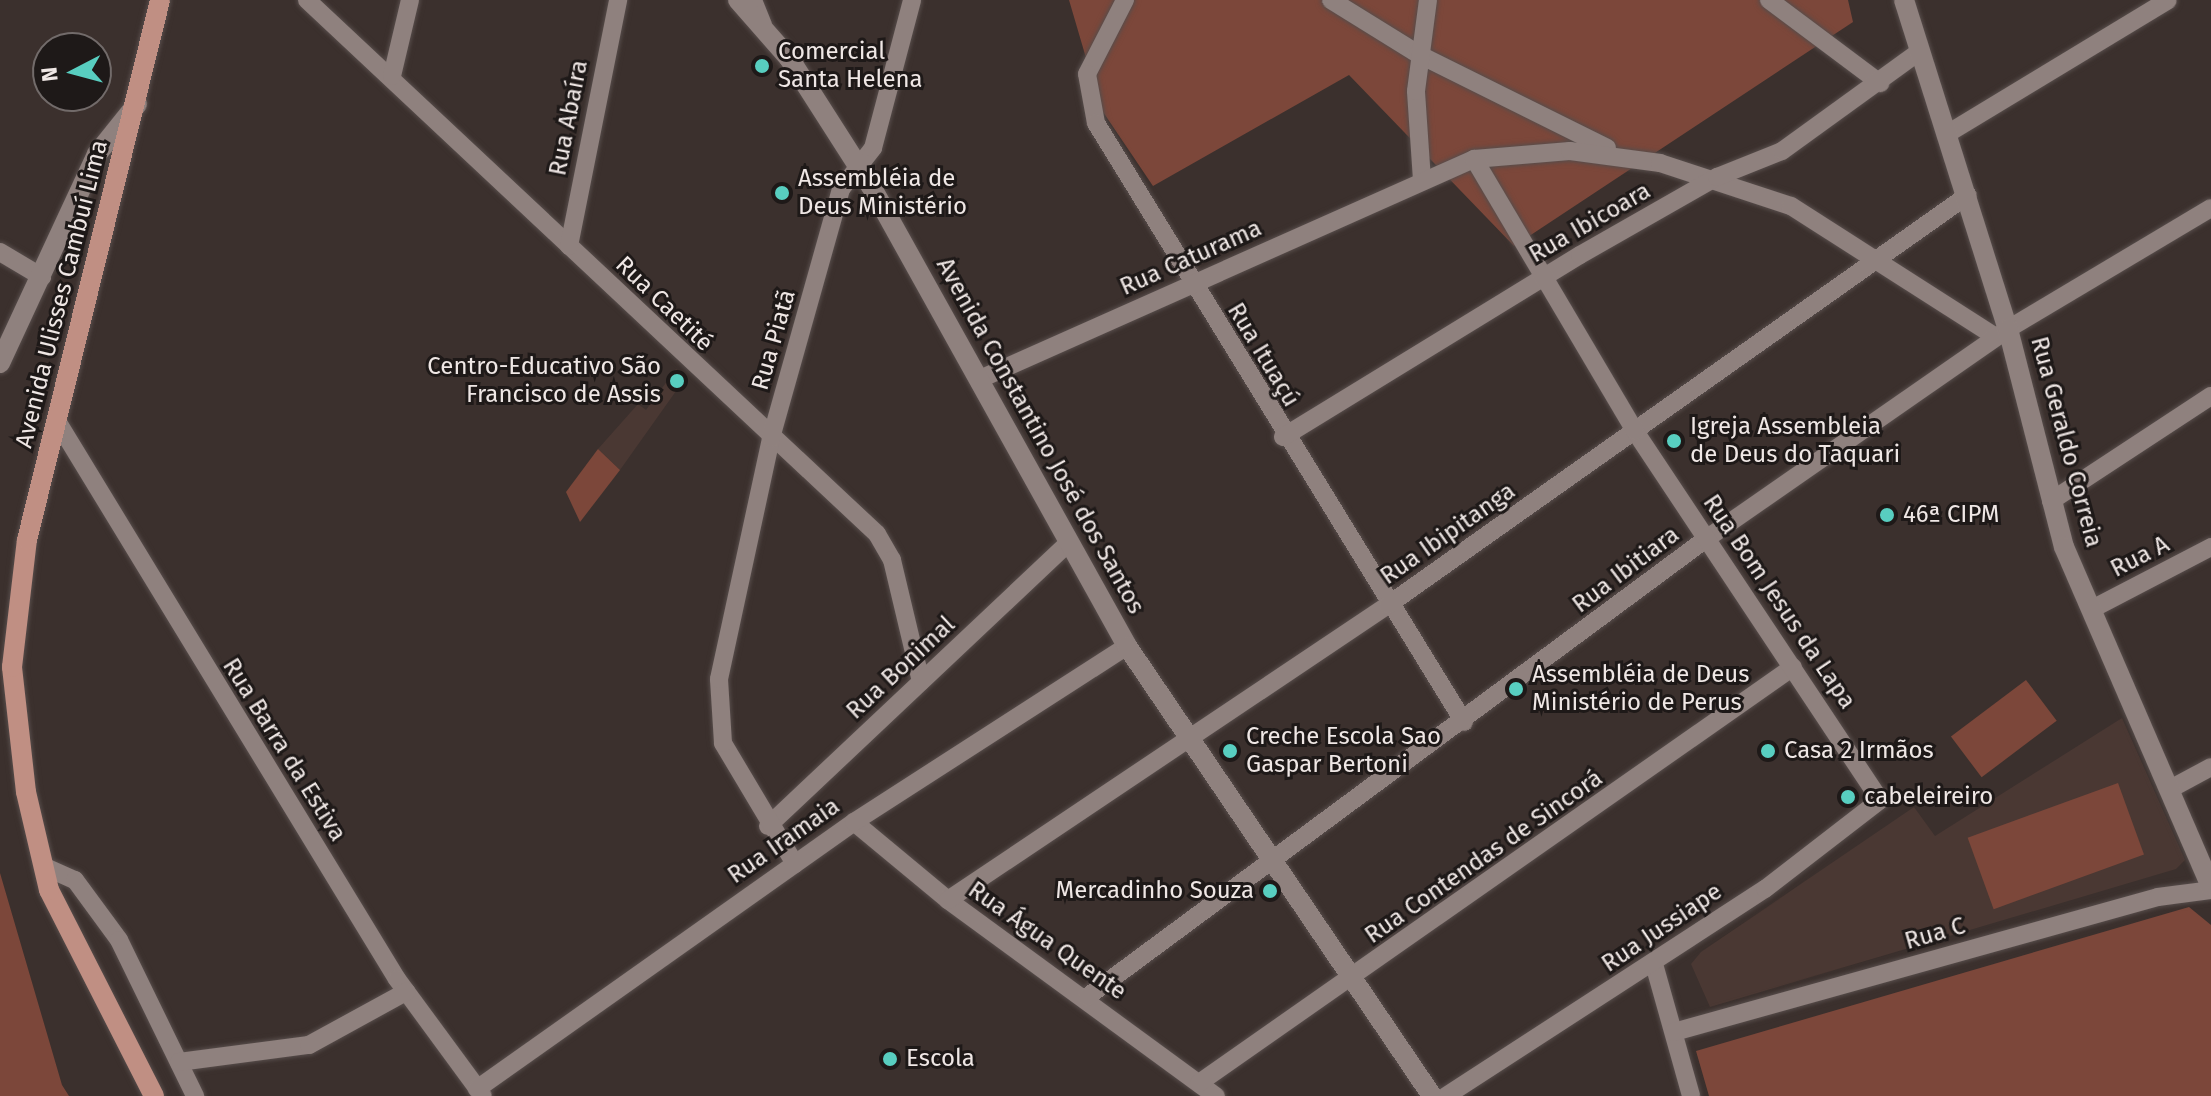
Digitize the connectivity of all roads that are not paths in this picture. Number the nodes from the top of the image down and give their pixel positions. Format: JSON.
{"nodes":[{"id":1,"x":160,"y":0,"type":"edge"},
{"id":2,"x":168,"y":0,"type":"edge"},
{"id":3,"x":307,"y":0,"type":"edge"},
{"id":4,"x":410,"y":0,"type":"edge"},
{"id":5,"x":618,"y":0,"type":"edge"},
{"id":6,"x":738,"y":0,"type":"edge"},
{"id":7,"x":753,"y":0,"type":"edge"},
{"id":8,"x":912,"y":0,"type":"edge"},
{"id":9,"x":1125,"y":0,"type":"edge"},
{"id":10,"x":1331,"y":0,"type":"edge"},
{"id":11,"x":1428,"y":0,"type":"edge"},
{"id":12,"x":1769,"y":0,"type":"edge"},
{"id":13,"x":1906,"y":1,"type":"edge"},
{"id":14,"x":2159,"y":3,"type":"edge"},
{"id":15,"x":158,"y":22,"type":"junction"},
{"id":16,"x":763,"y":25,"type":"junction"},
{"id":17,"x":1920,"y":51,"type":"junction"},
{"id":18,"x":1418,"y":54,"type":"junction"},
{"id":19,"x":392,"y":76,"type":"junction"},
{"id":20,"x":1880,"y":83,"type":"junction"},
{"id":21,"x":137,"y":104,"type":"junction"},
{"id":22,"x":1947,"y":134,"type":"junction"},
{"id":23,"x":1613,"y":151,"type":"junction"},
{"id":24,"x":1474,"y":159,"type":"junction"},
{"id":25,"x":860,"y":168,"type":"junction"},
{"id":26,"x":1717,"y":177,"type":"junction"},
{"id":27,"x":1422,"y":180,"type":"junction"},
{"id":28,"x":1968,"y":195,"type":"junction"},
{"id":29,"x":2211,"y":208,"type":"edge"},
{"id":30,"x":569,"y":246,"type":"junction"},
{"id":31,"x":0,"y":252,"type":"edge"},
{"id":32,"x":1879,"y":257,"type":"junction"},
{"id":33,"x":42,"y":277,"type":"junction"},
{"id":34,"x":1539,"y":279,"type":"junction"},
{"id":35,"x":1192,"y":283,"type":"junction"},
{"id":36,"x":2002,"y":333,"type":"junction"},
{"id":37,"x":0,"y":363,"type":"edge"},
{"id":38,"x":980,"y":379,"type":"junction"},
{"id":39,"x":2211,"y":396,"type":"edge"},
{"id":40,"x":57,"y":421,"type":"junction"},
{"id":41,"x":1635,"y":431,"type":"junction"},
{"id":42,"x":1283,"y":437,"type":"junction"},
{"id":43,"x":771,"y":438,"type":"junction"},
{"id":44,"x":2051,"y":501,"type":"junction"},
{"id":45,"x":1706,"y":539,"type":"junction"},
{"id":46,"x":1066,"y":545,"type":"junction"},
{"id":47,"x":2211,"y":547,"type":"edge"},
{"id":48,"x":1388,"y":605,"type":"junction"},
{"id":49,"x":2092,"y":609,"type":"junction"},
{"id":50,"x":1127,"y":646,"type":"junction"},
{"id":51,"x":1793,"y":667,"type":"junction"},
{"id":52,"x":921,"y":682,"type":"junction"},
{"id":53,"x":1464,"y":722,"type":"junction"},
{"id":54,"x":1192,"y":737,"type":"junction"},
{"id":55,"x":2211,"y":767,"type":"edge"},
{"id":56,"x":1873,"y":784,"type":"joint"},
{"id":57,"x":2172,"y":788,"type":"junction"},
{"id":58,"x":854,"y":822,"type":"junction"},
{"id":59,"x":768,"y":826,"type":"junction"},
{"id":60,"x":1276,"y":857,"type":"junction"},
{"id":61,"x":795,"y":864,"type":"junction"},
{"id":62,"x":43,"y":866,"type":"junction"},
{"id":63,"x":2211,"y":888,"type":"edge"},
{"id":64,"x":948,"y":900,"type":"junction"},
{"id":65,"x":1654,"y":964,"type":"junction"},
{"id":66,"x":1352,"y":979,"type":"junction"},
{"id":67,"x":406,"y":992,"type":"junction"},
{"id":68,"x":1087,"y":997,"type":"junction"},
{"id":69,"x":1674,"y":1032,"type":"junction"},
{"id":70,"x":179,"y":1062,"type":"junction"},
{"id":71,"x":1199,"y":1083,"type":"junction"},
{"id":72,"x":480,"y":1092,"type":"edge"},
{"id":73,"x":154,"y":1096,"type":"edge"},
{"id":74,"x":195,"y":1096,"type":"edge"},
{"id":75,"x":1216,"y":1096,"type":"edge"},
{"id":76,"x":1432,"y":1096,"type":"edge"},
{"id":77,"x":1446,"y":1096,"type":"edge"},
{"id":78,"x":1691,"y":1096,"type":"edge"}],
"edges":[{"from":1,"to":15,"type":"main road","name":"Avenida Ulisses Cambuí Lima"},
{"from":2,"to":15,"type":"main road","name":"Avenida Ulisses Cambuí Lima"},
{"from":3,"to":19,"type":"street","name":"Rua Caetité"},
{"from":4,"to":19,"type":"street"},
{"from":5,"to":30,"type":"street","name":"Rua Abaíra"},
{"from":6,"to":16,"type":"street","name":"Avenida Constantino José dos Santos"},
{"from":7,"to":16,"type":"street"},
{"from":8,"to":25,"type":"street","name":"Rua Piatã"},
{"from":9,"to":35,"type":"street","name":"Rua Ituaçú"},
{"from":10,"to":18,"type":"street"},
{"from":11,"to":18,"type":"street"},
{"from":12,"to":20,"type":"street"},
{"from":13,"to":17,"type":"street","name":"Rua Geraldo Correia"},
{"from":14,"to":22,"type":"street"},
{"from":15,"to":21,"type":"main road","name":"Avenida Ulisses Cambuí Lima"},
{"from":16,"to":25,"type":"street","name":"Avenida Constantino José dos Santos"},
{"from":17,"to":20,"type":"street","name":"Rua Ibicoara"},
{"from":17,"to":22,"type":"street","name":"Rua Geraldo Correia"},
{"from":18,"to":23,"type":"street"},
{"from":18,"to":27,"type":"street"},
{"from":19,"to":30,"type":"street","name":"Rua Caetité"},
{"from":20,"to":26,"type":"street","name":"Rua Ibicoara"},
{"from":21,"to":33,"type":"street"},
{"from":21,"to":40,"type":"main road","name":"Avenida Ulisses Cambuí Lima"},
{"from":22,"to":28,"type":"street","name":"Rua Geraldo Correia"},
{"from":23,"to":24,"type":"street","name":"Rua Caturama"},
{"from":23,"to":26,"type":"street"},
{"from":24,"to":27,"type":"street","name":"Rua Caturama"},
{"from":24,"to":34,"type":"street","name":"Rua Bom Jesus da Lapa"},
{"from":25,"to":38,"type":"street","name":"Avenida Constantino José dos Santos"},
{"from":25,"to":43,"type":"street","name":"Rua Piatã"},
{"from":26,"to":32,"type":"street"},
{"from":26,"to":34,"type":"street","name":"Rua Ibicoara"},
{"from":27,"to":35,"type":"street","name":"Rua Caturama"},
{"from":28,"to":32,"type":"street","name":"Rua Ibipitanga"},
{"from":28,"to":36,"type":"street","name":"Rua Geraldo Correia"},
{"from":29,"to":36,"type":"street","name":"Rua Ibitiara"},
{"from":30,"to":43,"type":"street","name":"Rua Caetité"},
{"from":31,"to":33,"type":"street"},
{"from":32,"to":36,"type":"street"},
{"from":32,"to":41,"type":"street","name":"Rua Ibipitanga"},
{"from":33,"to":37,"type":"street"},
{"from":34,"to":41,"type":"street","name":"Rua Bom Jesus da Lapa"},
{"from":34,"to":42,"type":"street","name":"Rua Ibicoara"},
{"from":35,"to":38,"type":"street","name":"Rua Caturama"},
{"from":35,"to":42,"type":"street","name":"Rua Ituaçú"},
{"from":36,"to":44,"type":"street","name":"Rua Geraldo Correia"},
{"from":36,"to":45,"type":"street","name":"Rua Ibitiara"},
{"from":38,"to":46,"type":"street","name":"Avenida Constantino José dos Santos"},
{"from":39,"to":44,"type":"street"},
{"from":40,"to":62,"type":"main road","name":"Avenida Ulisses Cambuí Lima"},
{"from":40,"to":67,"type":"street","name":"Rua Barra da Estiva"},
{"from":41,"to":45,"type":"street","name":"Rua Bom Jesus da Lapa"},
{"from":41,"to":48,"type":"street","name":"Rua Ibipitanga"},
{"from":42,"to":48,"type":"street","name":"Rua Ituaçú"},
{"from":43,"to":52,"type":"street","name":"Rua Caetité"},
{"from":43,"to":59,"type":"street","name":"Rua Piatã"},
{"from":44,"to":49,"type":"street","name":"Rua Geraldo Correia"},
{"from":45,"to":51,"type":"street","name":"Rua Bom Jesus da Lapa"},
{"from":45,"to":53,"type":"street","name":"Rua Ibitiara"},
{"from":46,"to":50,"type":"street","name":"Avenida Constantino José dos Santos"},
{"from":46,"to":52,"type":"street","name":"Rua Bonimal"},
{"from":47,"to":49,"type":"street","name":"Rua A"},
{"from":48,"to":53,"type":"street","name":"Rua Ituaçú"},
{"from":48,"to":54,"type":"street","name":"Rua Ibipitanga"},
{"from":49,"to":57,"type":"street","name":"Rua Geraldo Correia"},
{"from":50,"to":54,"type":"street","name":"Avenida Constantino José dos Santos"},
{"from":50,"to":58,"type":"street","name":"Rua Iramaia"},
{"from":51,"to":56,"type":"street","name":"Rua Bom Jesus da Lapa"},
{"from":51,"to":66,"type":"street","name":"Rua Contendas de Sincorá"},
{"from":52,"to":59,"type":"street","name":"Rua Bonimal"},
{"from":53,"to":60,"type":"street","name":"Rua Ibitiara"},
{"from":54,"to":60,"type":"street","name":"Avenida Constantino José dos Santos"},
{"from":54,"to":64,"type":"street","name":"Rua Ibipitanga"},
{"from":55,"to":57,"type":"street"},
{"from":56,"to":65,"type":"street","name":"Rua Jussiape"},
{"from":57,"to":63,"type":"street","name":"Rua Geraldo Correia"},
{"from":58,"to":61,"type":"street","name":"Rua Iramaia"},
{"from":58,"to":64,"type":"street","name":"Rua Água Quente"},
{"from":59,"to":61,"type":"street"},
{"from":60,"to":66,"type":"street","name":"Avenida Constantino José dos Santos"},
{"from":60,"to":68,"type":"street","name":"Rua Ibitiara"},
{"from":61,"to":72,"type":"street","name":"Rua Iramaia"},
{"from":62,"to":70,"type":"street"},
{"from":62,"to":73,"type":"main road","name":"Avenida Ulisses Cambuí Lima"},
{"from":63,"to":69,"type":"street","name":"Rua C"},
{"from":64,"to":68,"type":"street","name":"Rua Água Quente"},
{"from":65,"to":69,"type":"street"},
{"from":65,"to":77,"type":"street","name":"Rua Jussiape"},
{"from":66,"to":71,"type":"street","name":"Rua Contendas de Sincorá"},
{"from":66,"to":76,"type":"street","name":"Avenida Constantino José dos Santos"},
{"from":67,"to":70,"type":"street"},
{"from":67,"to":72,"type":"street","name":"Rua Barra da Estiva"},
{"from":68,"to":71,"type":"street","name":"Rua Água Quente"},
{"from":69,"to":78,"type":"street"},
{"from":70,"to":74,"type":"street"},
{"from":71,"to":75,"type":"street","name":"Rua Água Quente"}]}
